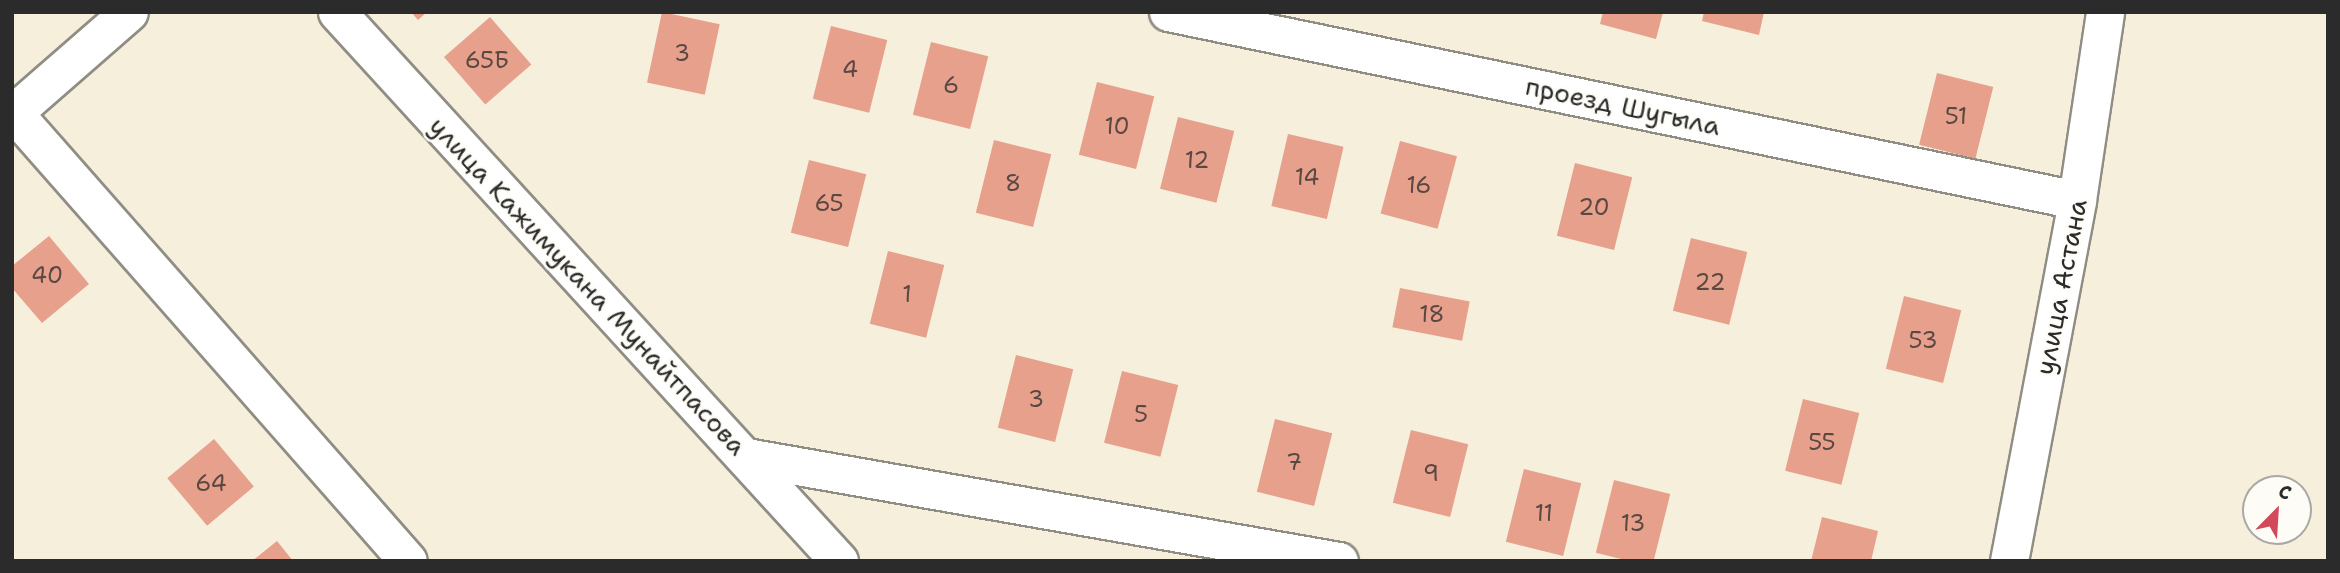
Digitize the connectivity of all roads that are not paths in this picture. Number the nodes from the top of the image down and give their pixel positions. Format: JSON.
{"nodes":[{"id":1,"x":128,"y":12,"type":"edge"},
{"id":2,"x":337,"y":12,"type":"edge"},
{"id":3,"x":1168,"y":12,"type":"edge"},
{"id":4,"x":2105,"y":12,"type":"edge"},
{"id":5,"x":13,"y":113,"type":"edge"},
{"id":6,"x":2077,"y":200,"type":"junction"},
{"id":7,"x":746,"y":457,"type":"junction"},
{"id":8,"x":408,"y":561,"type":"edge"},
{"id":9,"x":839,"y":561,"type":"edge"},
{"id":10,"x":1339,"y":561,"type":"edge"},
{"id":11,"x":2009,"y":561,"type":"edge"}],
"edges":[{"from":1,"to":5,"type":"street"},
{"from":2,"to":7,"type":"street","name":"улица Кажимукана Мунайтпасова"},
{"from":3,"to":6,"type":"street","name":"проезд Шугыла"},
{"from":4,"to":6,"type":"street","name":"улица Астана"},
{"from":5,"to":8,"type":"street"},
{"from":6,"to":11,"type":"street","name":"улица Астана"},
{"from":7,"to":9,"type":"street","name":"улица Кажимукана Мунайтпасова"},
{"from":7,"to":10,"type":"street"}]}
